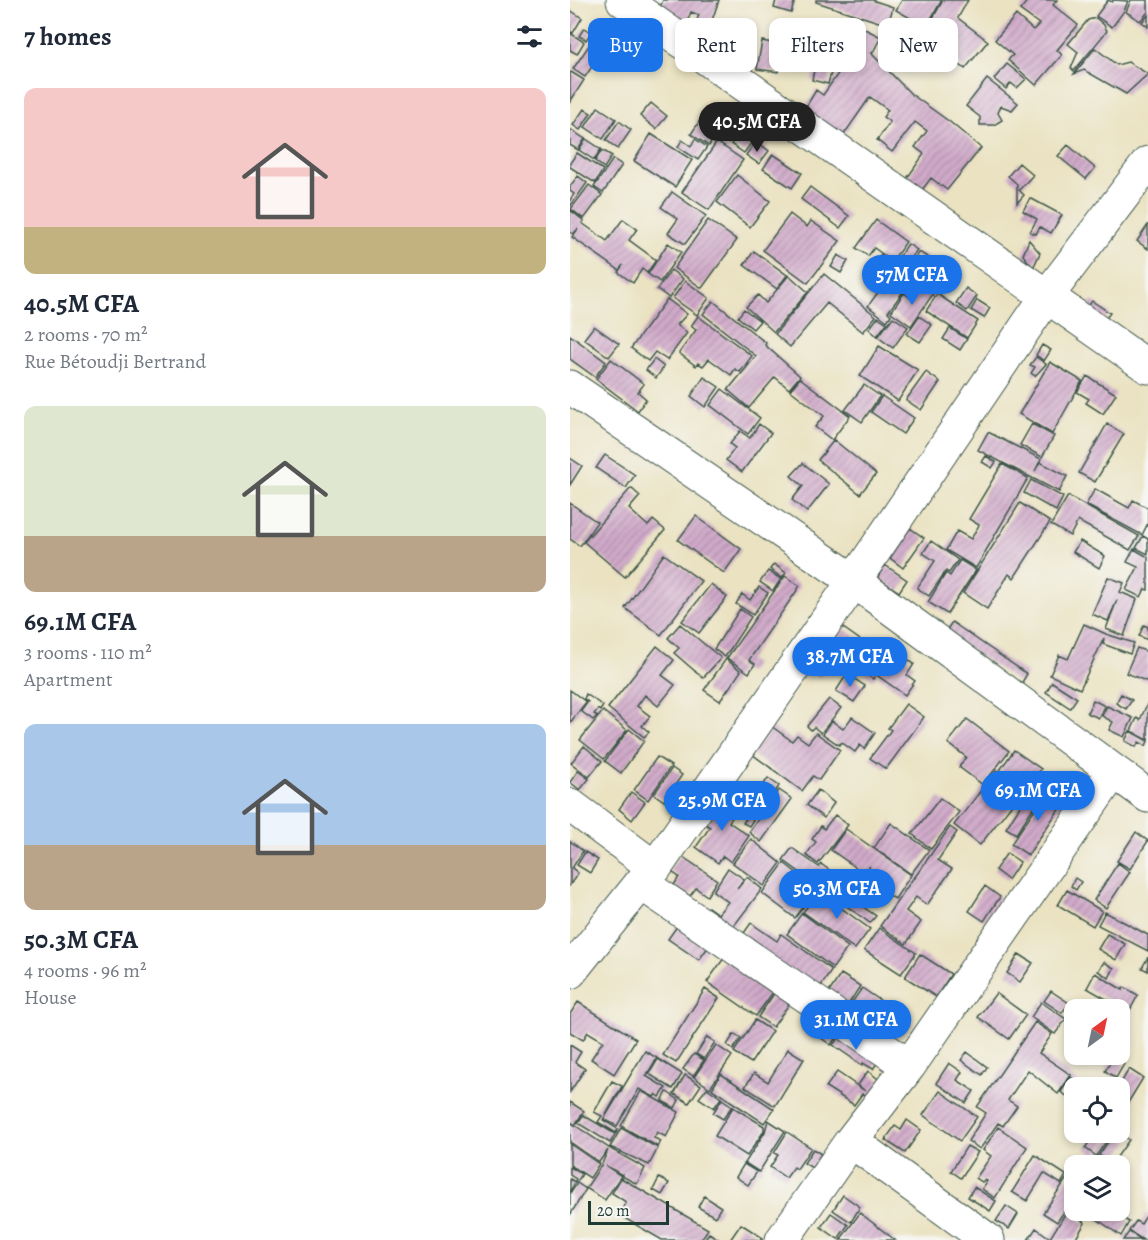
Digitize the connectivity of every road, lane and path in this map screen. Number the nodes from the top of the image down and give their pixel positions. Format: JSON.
{"nodes":[{"id":1,"x":623,"y":0,"type":"edge"},
{"id":2,"x":1148,"y":163,"type":"edge"},
{"id":3,"x":1047,"y":296,"type":"junction"},
{"id":4,"x":1148,"y":367,"type":"edge"},
{"id":5,"x":570,"y":387,"type":"edge"},
{"id":6,"x":854,"y":581,"type":"junction"},
{"id":7,"x":1113,"y":772,"type":"junction"},
{"id":8,"x":1148,"y":796,"type":"edge"},
{"id":9,"x":570,"y":805,"type":"edge"},
{"id":10,"x":648,"y":875,"type":"junction"},
{"id":11,"x":570,"y":972,"type":"edge"},
{"id":12,"x":909,"y":1066,"type":"junction"},
{"id":13,"x":851,"y":1141,"type":"junction"},
{"id":14,"x":782,"y":1240,"type":"edge"},
{"id":15,"x":988,"y":1240,"type":"edge"}],
"edges":[{"from":1,"to":3,"type":"street"},
{"from":2,"to":3,"type":"street"},
{"from":3,"to":4,"type":"street"},
{"from":3,"to":6,"type":"street"},
{"from":5,"to":6,"type":"street"},
{"from":6,"to":7,"type":"street"},
{"from":6,"to":10,"type":"street"},
{"from":7,"to":8,"type":"street"},
{"from":7,"to":12,"type":"street"},
{"from":9,"to":10,"type":"street"},
{"from":10,"to":11,"type":"street"},
{"from":10,"to":12,"type":"street"},
{"from":12,"to":13,"type":"street"},
{"from":13,"to":14,"type":"street"},
{"from":13,"to":15,"type":"street"}]}
